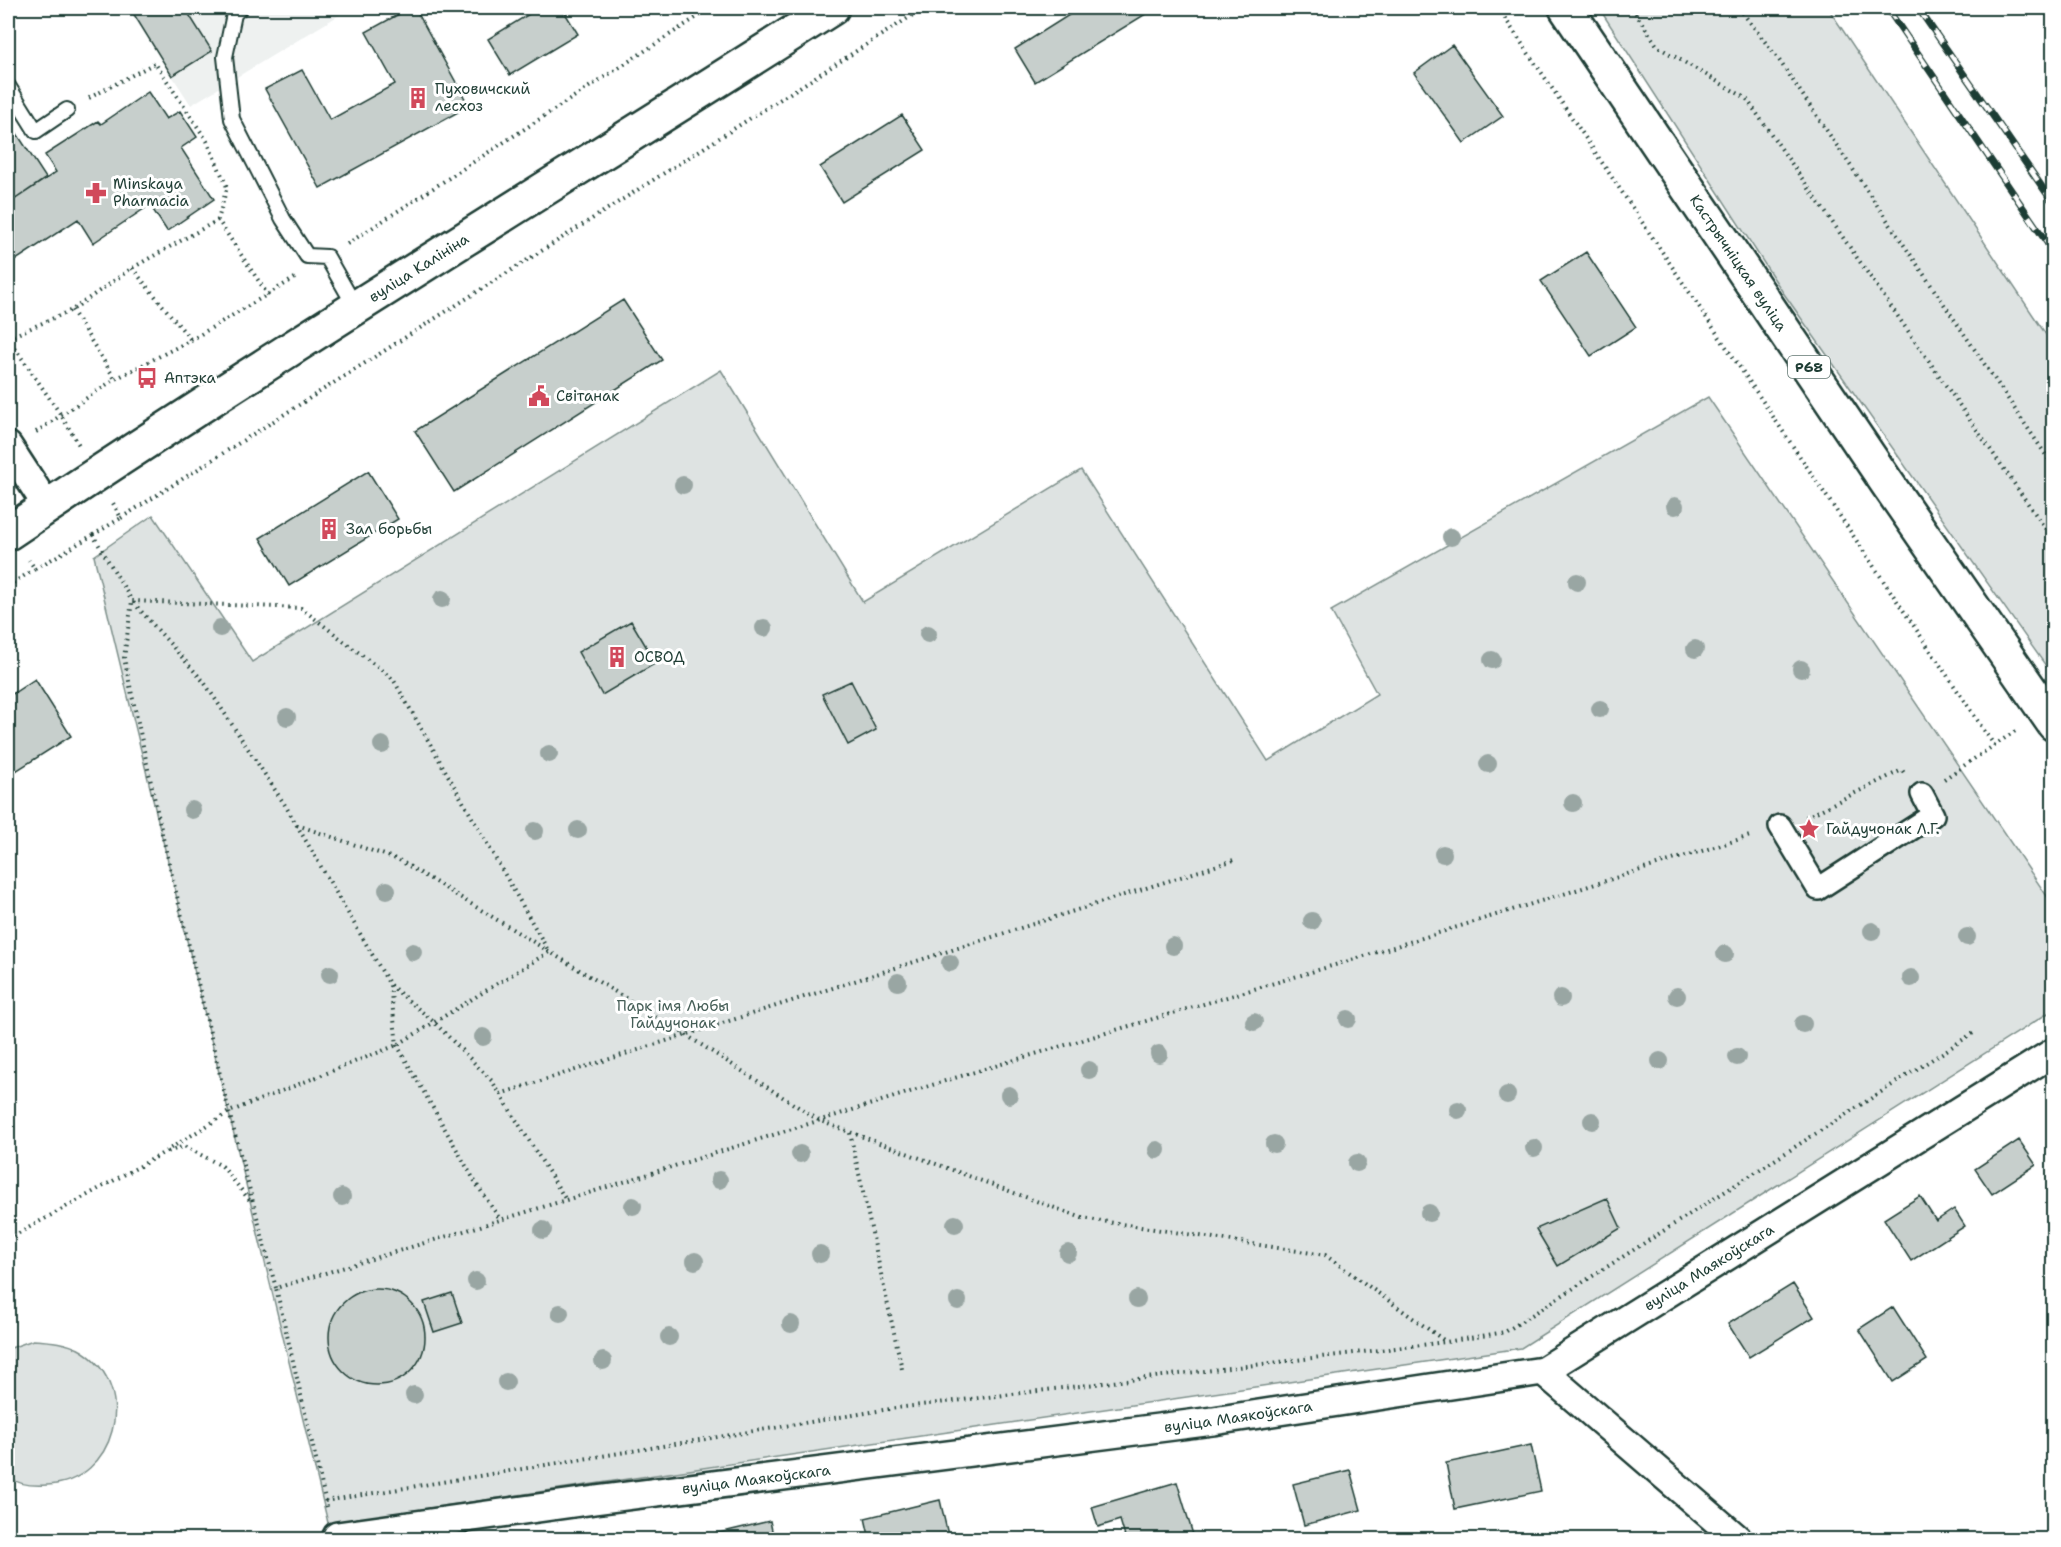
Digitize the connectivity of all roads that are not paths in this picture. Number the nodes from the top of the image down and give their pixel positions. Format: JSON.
{"nodes":[{"id":1,"x":240,"y":8,"type":"edge"},
{"id":2,"x":832,"y":8,"type":"edge"},
{"id":3,"x":1566,"y":8,"type":"edge"},
{"id":4,"x":8,"y":86,"type":"edge"},
{"id":5,"x":68,"y":110,"type":"road end"},
{"id":6,"x":356,"y":308,"type":"junction"},
{"id":7,"x":9,"y":448,"type":"edge"},
{"id":8,"x":47,"y":506,"type":"junction"},
{"id":9,"x":9,"y":532,"type":"edge"},
{"id":10,"x":2049,"y":717,"type":"edge"},
{"id":11,"x":1922,"y":794,"type":"road end"},
{"id":12,"x":1780,"y":826,"type":"road end"},
{"id":13,"x":2054,"y":1052,"type":"edge"},
{"id":14,"x":1543,"y":1371,"type":"junction"},
{"id":15,"x":337,"y":1536,"type":"road end"},
{"id":16,"x":1738,"y":1539,"type":"edge"}],
"edges":[{"from":1,"to":6,"type":"lane"},
{"from":2,"to":6,"type":"main road","name":"вуліца Калініна"},
{"from":3,"to":10,"type":"main road","name":"Кастрычніцкая вуліца","number":"Р68"},
{"from":4,"to":5,"type":"lane"},
{"from":6,"to":8,"type":"main road","name":"вуліца Калініна"},
{"from":7,"to":8,"type":"street"},
{"from":8,"to":9,"type":"main road","name":"вуліца Калініна"},
{"from":11,"to":12,"type":"street"},
{"from":13,"to":14,"type":"street","name":"вуліца Маякоўскага"},
{"from":14,"to":15,"type":"street","name":"вуліца Маякоўскага"},
{"from":14,"to":16,"type":"street"}]}
